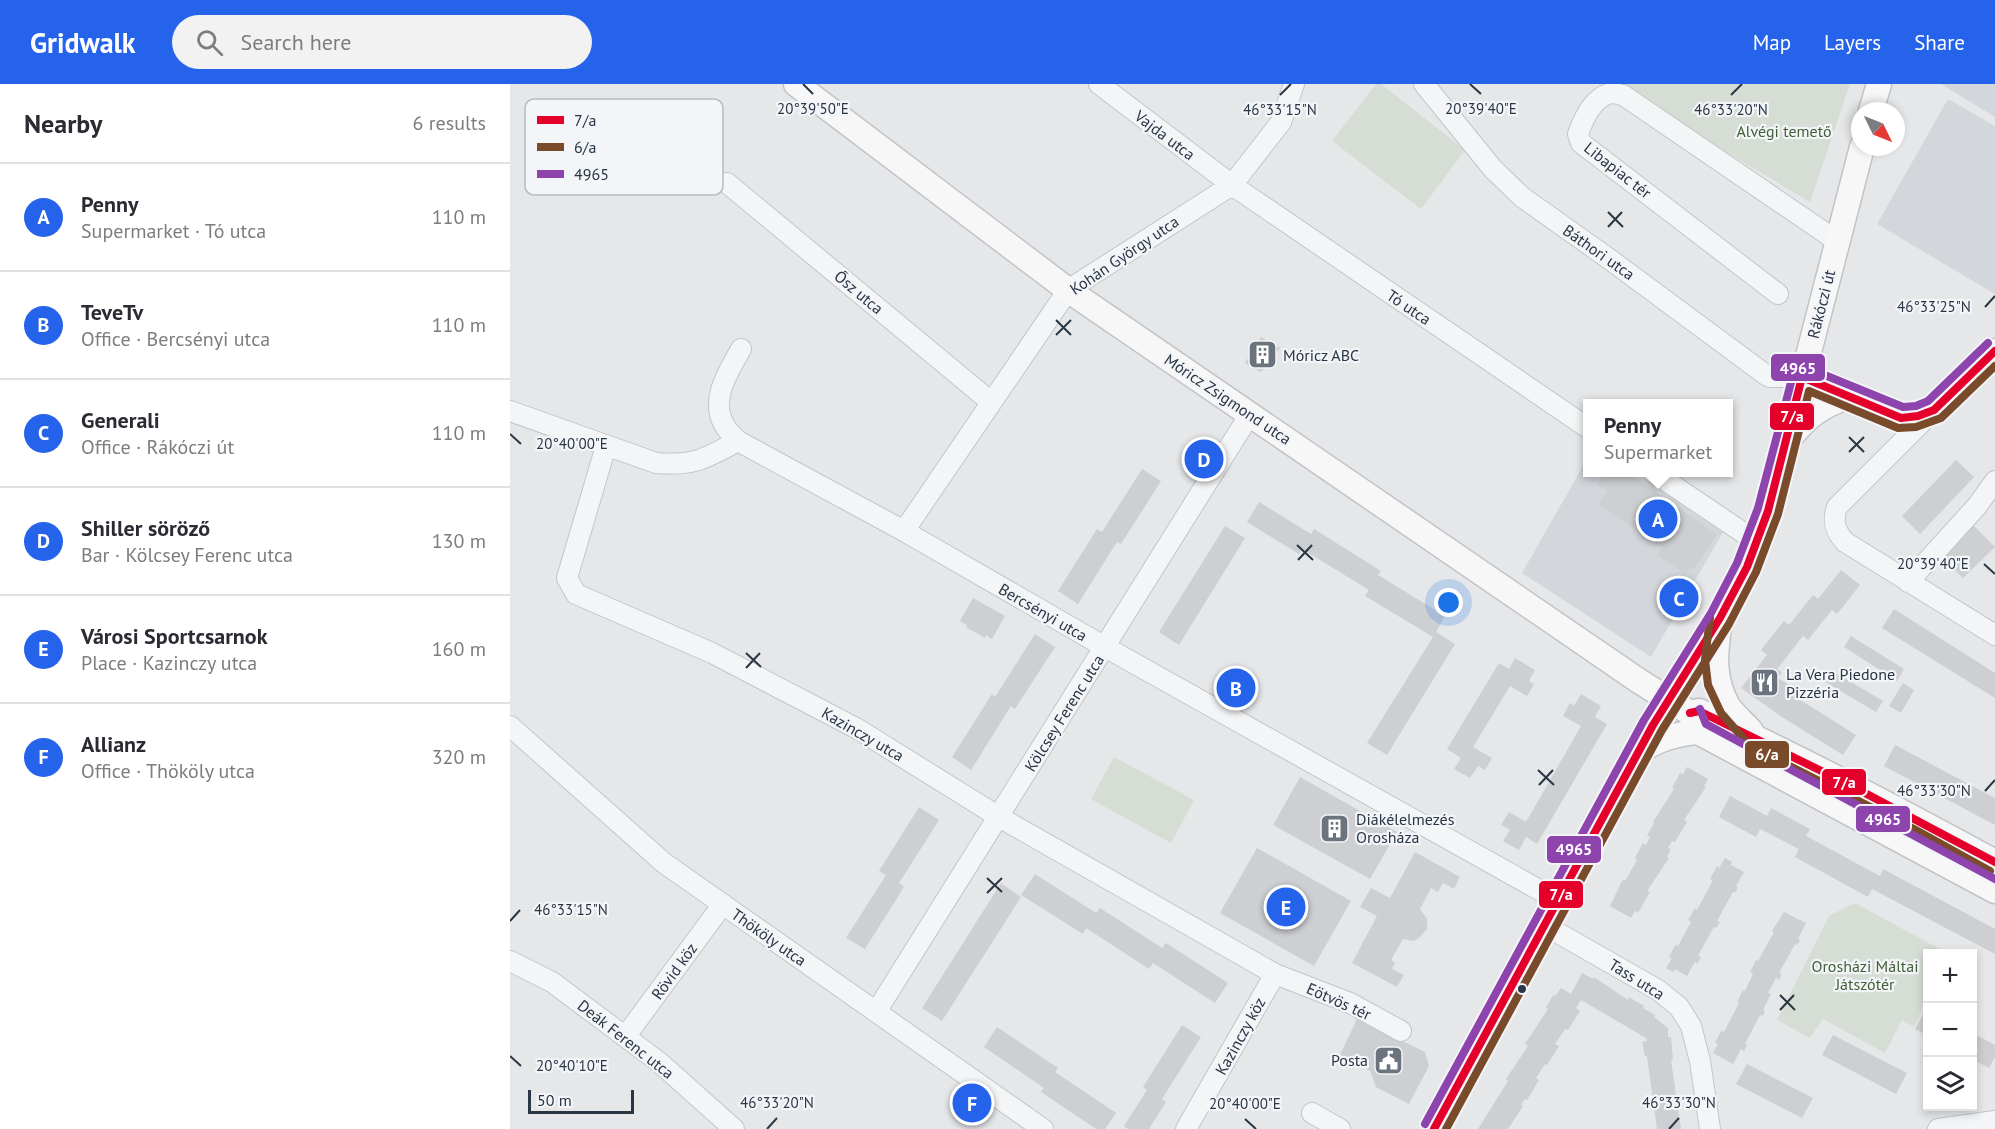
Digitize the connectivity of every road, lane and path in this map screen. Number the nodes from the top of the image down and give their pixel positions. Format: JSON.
{"nodes":[{"id":1,"x":796,"y":84,"type":"edge"},
{"id":2,"x":1099,"y":84,"type":"edge"},
{"id":3,"x":1294,"y":84,"type":"edge"},
{"id":4,"x":1424,"y":84,"type":"edge"},
{"id":5,"x":1878,"y":84,"type":"edge"},
{"id":6,"x":1873,"y":102,"type":"edge"},
{"id":7,"x":1860,"y":156,"type":"edge"},
{"id":8,"x":727,"y":183,"type":"dead end"},
{"id":9,"x":1232,"y":185,"type":"junction"},
{"id":10,"x":1837,"y":241,"type":"junction"},
{"id":11,"x":1068,"y":290,"type":"junction"},
{"id":12,"x":1778,"y":294,"type":"dead end"},
{"id":13,"x":741,"y":349,"type":"dead end"},
{"id":14,"x":1995,"y":351,"type":"edge"},
{"id":15,"x":1802,"y":377,"type":"junction"},
{"id":16,"x":1848,"y":397,"type":"junction"},
{"id":17,"x":991,"y":402,"type":"junction"},
{"id":18,"x":1934,"y":410,"type":"junction"},
{"id":19,"x":510,"y":411,"type":"edge"},
{"id":20,"x":1250,"y":414,"type":"junction"},
{"id":21,"x":1901,"y":418,"type":"junction"},
{"id":22,"x":1583,"y":425,"type":"edge"},
{"id":23,"x":738,"y":441,"type":"junction"},
{"id":24,"x":1786,"y":441,"type":"junction"},
{"id":25,"x":606,"y":446,"type":"junction"},
{"id":26,"x":1878,"y":466,"type":"junction"},
{"id":27,"x":1660,"y":477,"type":"edge"},
{"id":28,"x":1995,"y":481,"type":"edge"},
{"id":29,"x":904,"y":531,"type":"junction"},
{"id":30,"x":1757,"y":542,"type":"junction"},
{"id":31,"x":1908,"y":582,"type":"junction"},
{"id":32,"x":1720,"y":618,"type":"junction"},
{"id":33,"x":1995,"y":635,"type":"edge"},
{"id":34,"x":1105,"y":647,"type":"junction"},
{"id":35,"x":1668,"y":700,"type":"junction"},
{"id":36,"x":1694,"y":723,"type":"junction"},
{"id":37,"x":510,"y":726,"type":"edge"},
{"id":38,"x":1757,"y":738,"type":"junction"},
{"id":39,"x":1640,"y":752,"type":"junction"},
{"id":40,"x":999,"y":817,"type":"junction"},
{"id":41,"x":1995,"y":862,"type":"edge"},
{"id":42,"x":1995,"y":891,"type":"edge"},
{"id":43,"x":1559,"y":902,"type":"junction"},
{"id":44,"x":723,"y":904,"type":"junction"},
{"id":45,"x":1546,"y":926,"type":"junction"},
{"id":46,"x":510,"y":961,"type":"edge"},
{"id":47,"x":1275,"y":974,"type":"junction"},
{"id":48,"x":876,"y":1012,"type":"junction"},
{"id":49,"x":1401,"y":1031,"type":"dead end"},
{"id":50,"x":625,"y":1037,"type":"junction"},
{"id":51,"x":1312,"y":1113,"type":"dead end"},
{"id":52,"x":1994,"y":1119,"type":"edge"},
{"id":53,"x":734,"y":1129,"type":"edge"},
{"id":54,"x":1043,"y":1129,"type":"edge"},
{"id":55,"x":1186,"y":1129,"type":"edge"},
{"id":56,"x":1340,"y":1129,"type":"edge"},
{"id":57,"x":1434,"y":1129,"type":"edge"},
{"id":58,"x":1710,"y":1129,"type":"edge"},
{"id":59,"x":1938,"y":1129,"type":"edge"}],
"edges":[{"from":1,"to":11,"type":"main road","name":"Móricz Zsigmond utca"},
{"from":2,"to":9,"type":"street","name":"Vajda utca"},
{"from":3,"to":9,"type":"street","name":"Kohán György utca"},
{"from":4,"to":15,"type":"street","name":"Báthori utca"},
{"from":5,"to":6,"type":"main road"},
{"from":7,"to":10,"type":"main road","name":"Rákóczi út"},
{"from":8,"to":17,"type":"street","name":"Ősz utca"},
{"from":9,"to":11,"type":"street","name":"Kohán György utca"},
{"from":9,"to":22,"type":"street","name":"Tó utca"},
{"from":10,"to":12,"type":"street","name":"Libapiac tér"},
{"from":10,"to":15,"type":"main road","name":"Rákóczi út"},
{"from":11,"to":17,"type":"street","name":"Kohán György utca"},
{"from":11,"to":20,"type":"main road","name":"Móricz Zsigmond utca"},
{"from":13,"to":23,"type":"street"},
{"from":14,"to":18,"type":"main road"},
{"from":15,"to":16,"type":"main road"},
{"from":15,"to":24,"type":"main road","name":"Rákóczi út"},
{"from":16,"to":21,"type":"main road"},
{"from":16,"to":24,"type":"main road"},
{"from":17,"to":29,"type":"street","name":"Kohán György utca"},
{"from":18,"to":21,"type":"main road"},
{"from":18,"to":26,"type":"street"},
{"from":19,"to":25,"type":"street"},
{"from":20,"to":34,"type":"street","name":"Kölcsey Ferenc utca"},
{"from":20,"to":35,"type":"main road","name":"Móricz Zsigmond utca"},
{"from":21,"to":26,"type":"street"},
{"from":23,"to":25,"type":"street"},
{"from":23,"to":29,"type":"street","name":"Bercsényi utca"},
{"from":24,"to":30,"type":"main road","name":"Rákóczi út"},
{"from":25,"to":40,"type":"street","name":"Kazinczy utca"},
{"from":26,"to":31,"type":"street"},
{"from":27,"to":30,"type":"street"},
{"from":28,"to":31,"type":"street"},
{"from":29,"to":34,"type":"street","name":"Bercsényi utca"},
{"from":30,"to":32,"type":"main road","name":"Rákóczi út"},
{"from":31,"to":33,"type":"street"},
{"from":32,"to":35,"type":"main road","name":"Rákóczi út"},
{"from":32,"to":38,"type":"main road"},
{"from":34,"to":40,"type":"street","name":"Kölcsey Ferenc utca"},
{"from":34,"to":43,"type":"street","name":"Bercsényi utca"},
{"from":35,"to":36,"type":"main road","name":"Móricz Zsigmond utca"},
{"from":35,"to":39,"type":"street","name":"Rákóczi út"},
{"from":36,"to":38,"type":"main road"},
{"from":36,"to":39,"type":"main road"},
{"from":36,"to":42,"type":"main road"},
{"from":37,"to":44,"type":"street","name":"Thököly utca"},
{"from":38,"to":41,"type":"main road"},
{"from":39,"to":43,"type":"street","name":"Rákóczi út"},
{"from":40,"to":47,"type":"street","name":"Kazinczy utca"},
{"from":40,"to":48,"type":"street","name":"Kölcsey Ferenc utca"},
{"from":43,"to":45,"type":"street","name":"Rákóczi út"},
{"from":44,"to":48,"type":"street","name":"Thököly utca"},
{"from":44,"to":50,"type":"street","name":"Rövid köz"},
{"from":45,"to":57,"type":"street","name":"Rákóczi út"},
{"from":45,"to":58,"type":"street","name":"Tass utca"},
{"from":46,"to":50,"type":"street","name":"Deák Ferenc utca"},
{"from":47,"to":49,"type":"street","name":"Eötvös tér"},
{"from":47,"to":55,"type":"street","name":"Kazinczy köz"},
{"from":48,"to":54,"type":"street","name":"Thököly utca"},
{"from":50,"to":53,"type":"street","name":"Deák Ferenc utca"},
{"from":51,"to":56,"type":"street"},
{"from":52,"to":59,"type":"street"}]}
